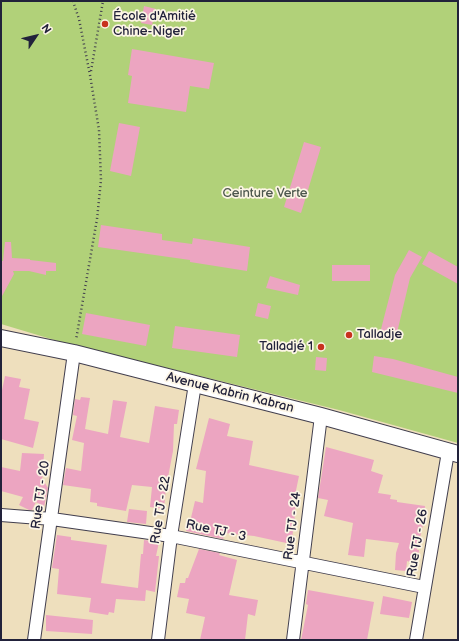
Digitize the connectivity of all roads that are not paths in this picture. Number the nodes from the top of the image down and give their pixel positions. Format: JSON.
{"nodes":[{"id":1,"x":1,"y":338,"type":"edge"},
{"id":2,"x":74,"y":353,"type":"junction"},
{"id":3,"x":195,"y":384,"type":"junction"},
{"id":4,"x":321,"y":416,"type":"junction"},
{"id":5,"x":453,"y":453,"type":"edge"},
{"id":6,"x":1,"y":515,"type":"edge"},
{"id":7,"x":52,"y":519,"type":"junction"},
{"id":8,"x":171,"y":536,"type":"junction"},
{"id":9,"x":302,"y":563,"type":"junction"},
{"id":10,"x":424,"y":587,"type":"junction"},
{"id":11,"x":34,"y":640,"type":"edge"},
{"id":12,"x":158,"y":640,"type":"edge"},
{"id":13,"x":293,"y":640,"type":"edge"},
{"id":14,"x":416,"y":640,"type":"edge"}],
"edges":[{"from":1,"to":2,"type":"street","name":"Avenue Kabrin Kabran"},
{"from":2,"to":3,"type":"street","name":"Avenue Kabrin Kabran"},
{"from":2,"to":7,"type":"street","name":"Rue TJ - 20"},
{"from":3,"to":4,"type":"street","name":"Avenue Kabrin Kabran"},
{"from":3,"to":8,"type":"street","name":"Rue TJ - 22"},
{"from":4,"to":5,"type":"street","name":"Avenue Kabrin Kabran"},
{"from":4,"to":9,"type":"street","name":"Rue TJ - 24"},
{"from":5,"to":10,"type":"street","name":"Rue TJ - 26"},
{"from":6,"to":7,"type":"street","name":"Rue TJ - 3"},
{"from":7,"to":8,"type":"street","name":"Rue TJ - 3"},
{"from":7,"to":11,"type":"street","name":"Rue TJ - 20"},
{"from":8,"to":9,"type":"street","name":"Rue TJ - 3"},
{"from":8,"to":12,"type":"street","name":"Rue TJ - 22"},
{"from":9,"to":10,"type":"street","name":"Rue TJ - 3"},
{"from":9,"to":13,"type":"street","name":"Rue TJ - 24"},
{"from":10,"to":14,"type":"street","name":"Rue TJ - 26"}]}
